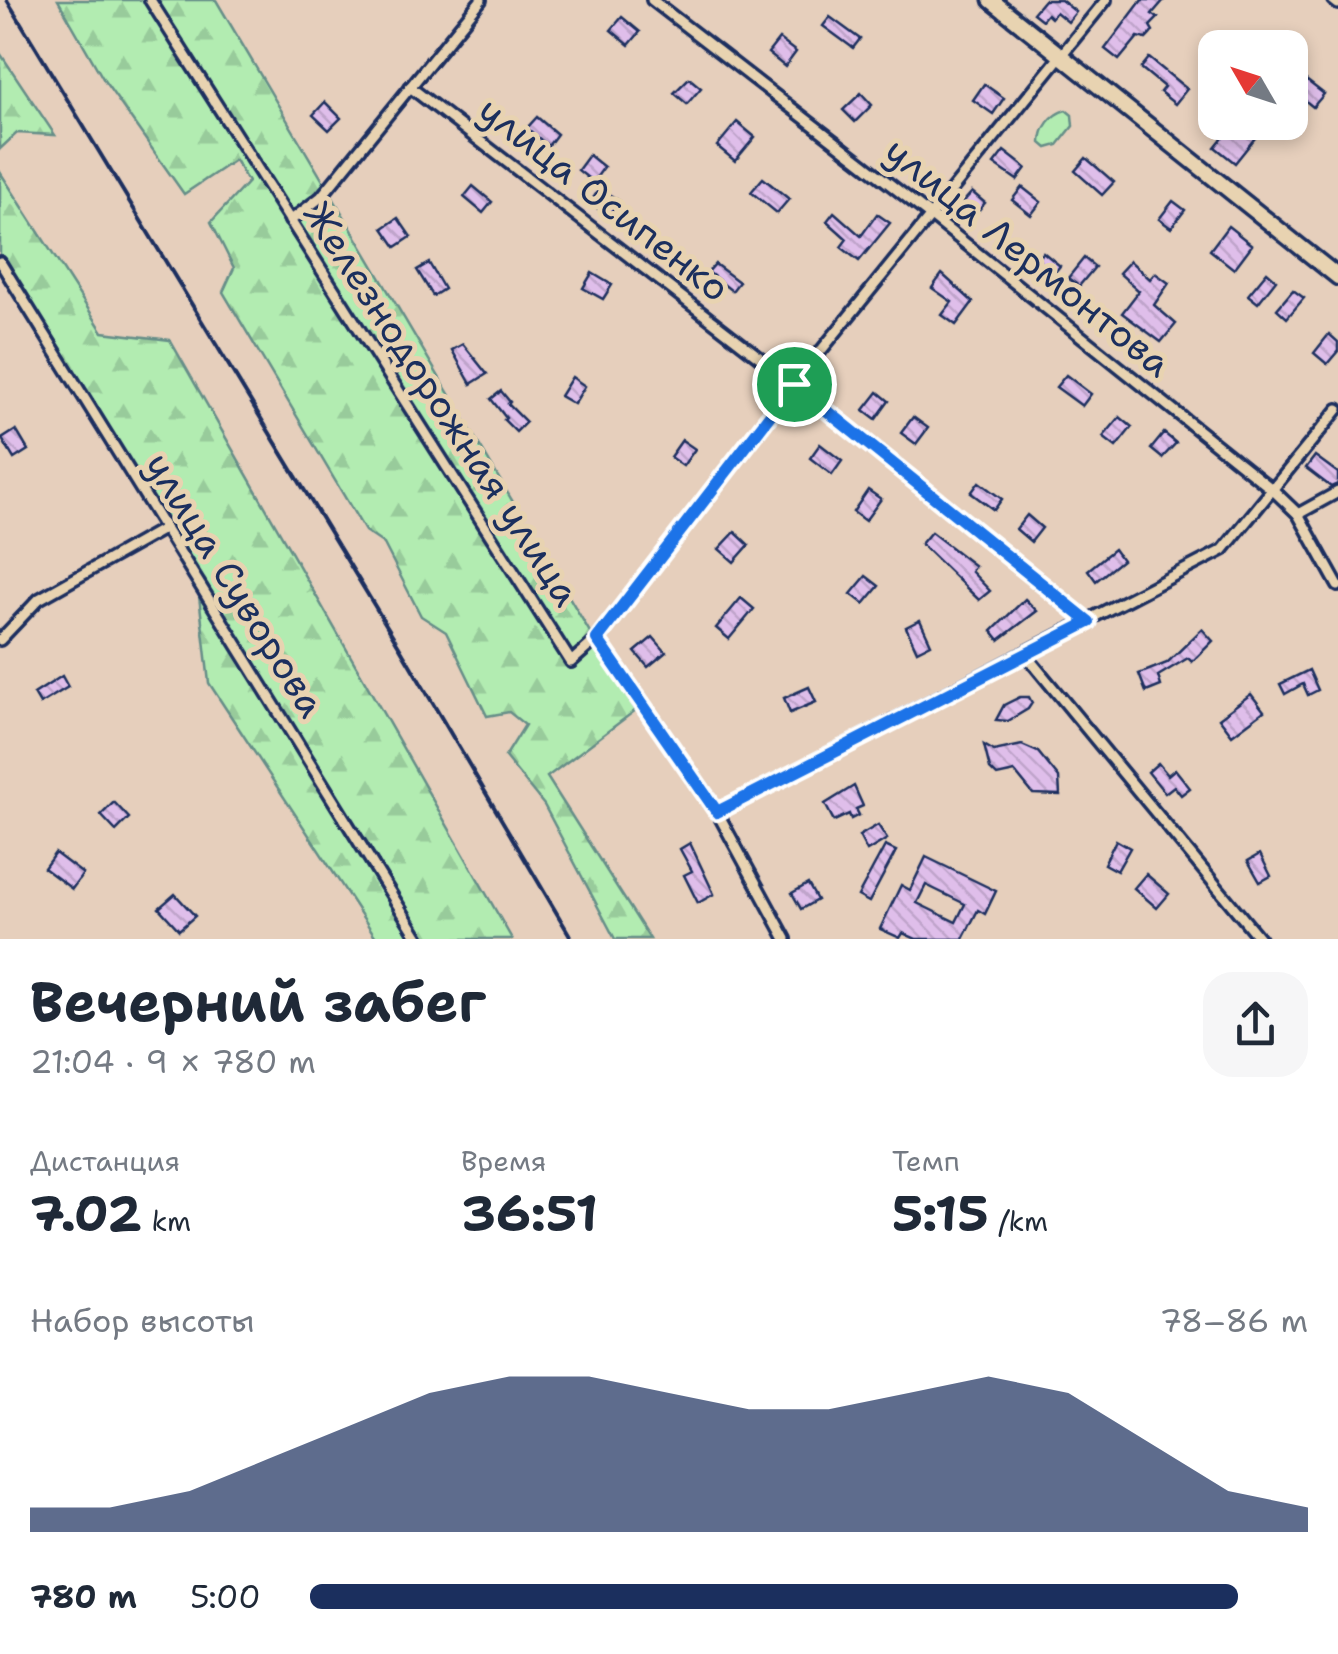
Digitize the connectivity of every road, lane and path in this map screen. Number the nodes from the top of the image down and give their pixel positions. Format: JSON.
{"nodes":[{"id":1,"x":150,"y":0,"type":"edge"},
{"id":2,"x":480,"y":0,"type":"edge"},
{"id":3,"x":652,"y":0,"type":"edge"},
{"id":4,"x":990,"y":0,"type":"edge"},
{"id":5,"x":1106,"y":0,"type":"edge"},
{"id":6,"x":1061,"y":54,"type":"junction"},
{"id":7,"x":410,"y":87,"type":"junction"},
{"id":8,"x":931,"y":216,"type":"junction"},
{"id":9,"x":290,"y":221,"type":"junction"},
{"id":10,"x":0,"y":262,"type":"edge"},
{"id":11,"x":1338,"y":277,"type":"edge"},
{"id":12,"x":794,"y":384,"type":"junction"},
{"id":13,"x":1338,"y":408,"type":"edge"},
{"id":14,"x":1273,"y":490,"type":"junction"},
{"id":15,"x":1338,"y":492,"type":"edge"},
{"id":16,"x":1298,"y":514,"type":"junction"},
{"id":17,"x":165,"y":528,"type":"junction"},
{"id":18,"x":1338,"y":586,"type":"edge"},
{"id":19,"x":1089,"y":622,"type":"junction"},
{"id":20,"x":597,"y":639,"type":"junction"},
{"id":21,"x":0,"y":640,"type":"edge"},
{"id":22,"x":1026,"y":654,"type":"junction"},
{"id":23,"x":717,"y":812,"type":"junction"},
{"id":24,"x":418,"y":939,"type":"edge"},
{"id":25,"x":786,"y":939,"type":"edge"},
{"id":26,"x":1260,"y":939,"type":"edge"}],
"edges":[{"from":1,"to":9,"type":"street","name":"Железнодорожная улица"},
{"from":2,"to":7,"type":"street"},
{"from":3,"to":8,"type":"street","name":"улица Лермонтова"},
{"from":4,"to":6,"type":"street"},
{"from":5,"to":6,"type":"street"},
{"from":6,"to":8,"type":"street"},
{"from":6,"to":11,"type":"street"},
{"from":7,"to":9,"type":"street"},
{"from":7,"to":12,"type":"street","name":"улица Осипенко"},
{"from":8,"to":12,"type":"street"},
{"from":8,"to":14,"type":"street","name":"улица Лермонтова"},
{"from":9,"to":20,"type":"street","name":"Железнодорожная улица"},
{"from":10,"to":17,"type":"street","name":"улица Суворова"},
{"from":12,"to":19,"type":"street","name":"улица Осипенко"},
{"from":12,"to":20,"type":"street"},
{"from":13,"to":14,"type":"street"},
{"from":14,"to":16,"type":"street","name":"улица Лермонтова"},
{"from":14,"to":19,"type":"street"},
{"from":15,"to":16,"type":"street"},
{"from":16,"to":18,"type":"street","name":"улица Лермонтова"},
{"from":17,"to":21,"type":"street"},
{"from":17,"to":24,"type":"street","name":"улица Суворова"},
{"from":19,"to":22,"type":"street"},
{"from":20,"to":23,"type":"street","name":"Железнодорожная улица"},
{"from":22,"to":23,"type":"street"},
{"from":22,"to":26,"type":"street"},
{"from":23,"to":25,"type":"street","name":"Железнодорожная улица"}]}
